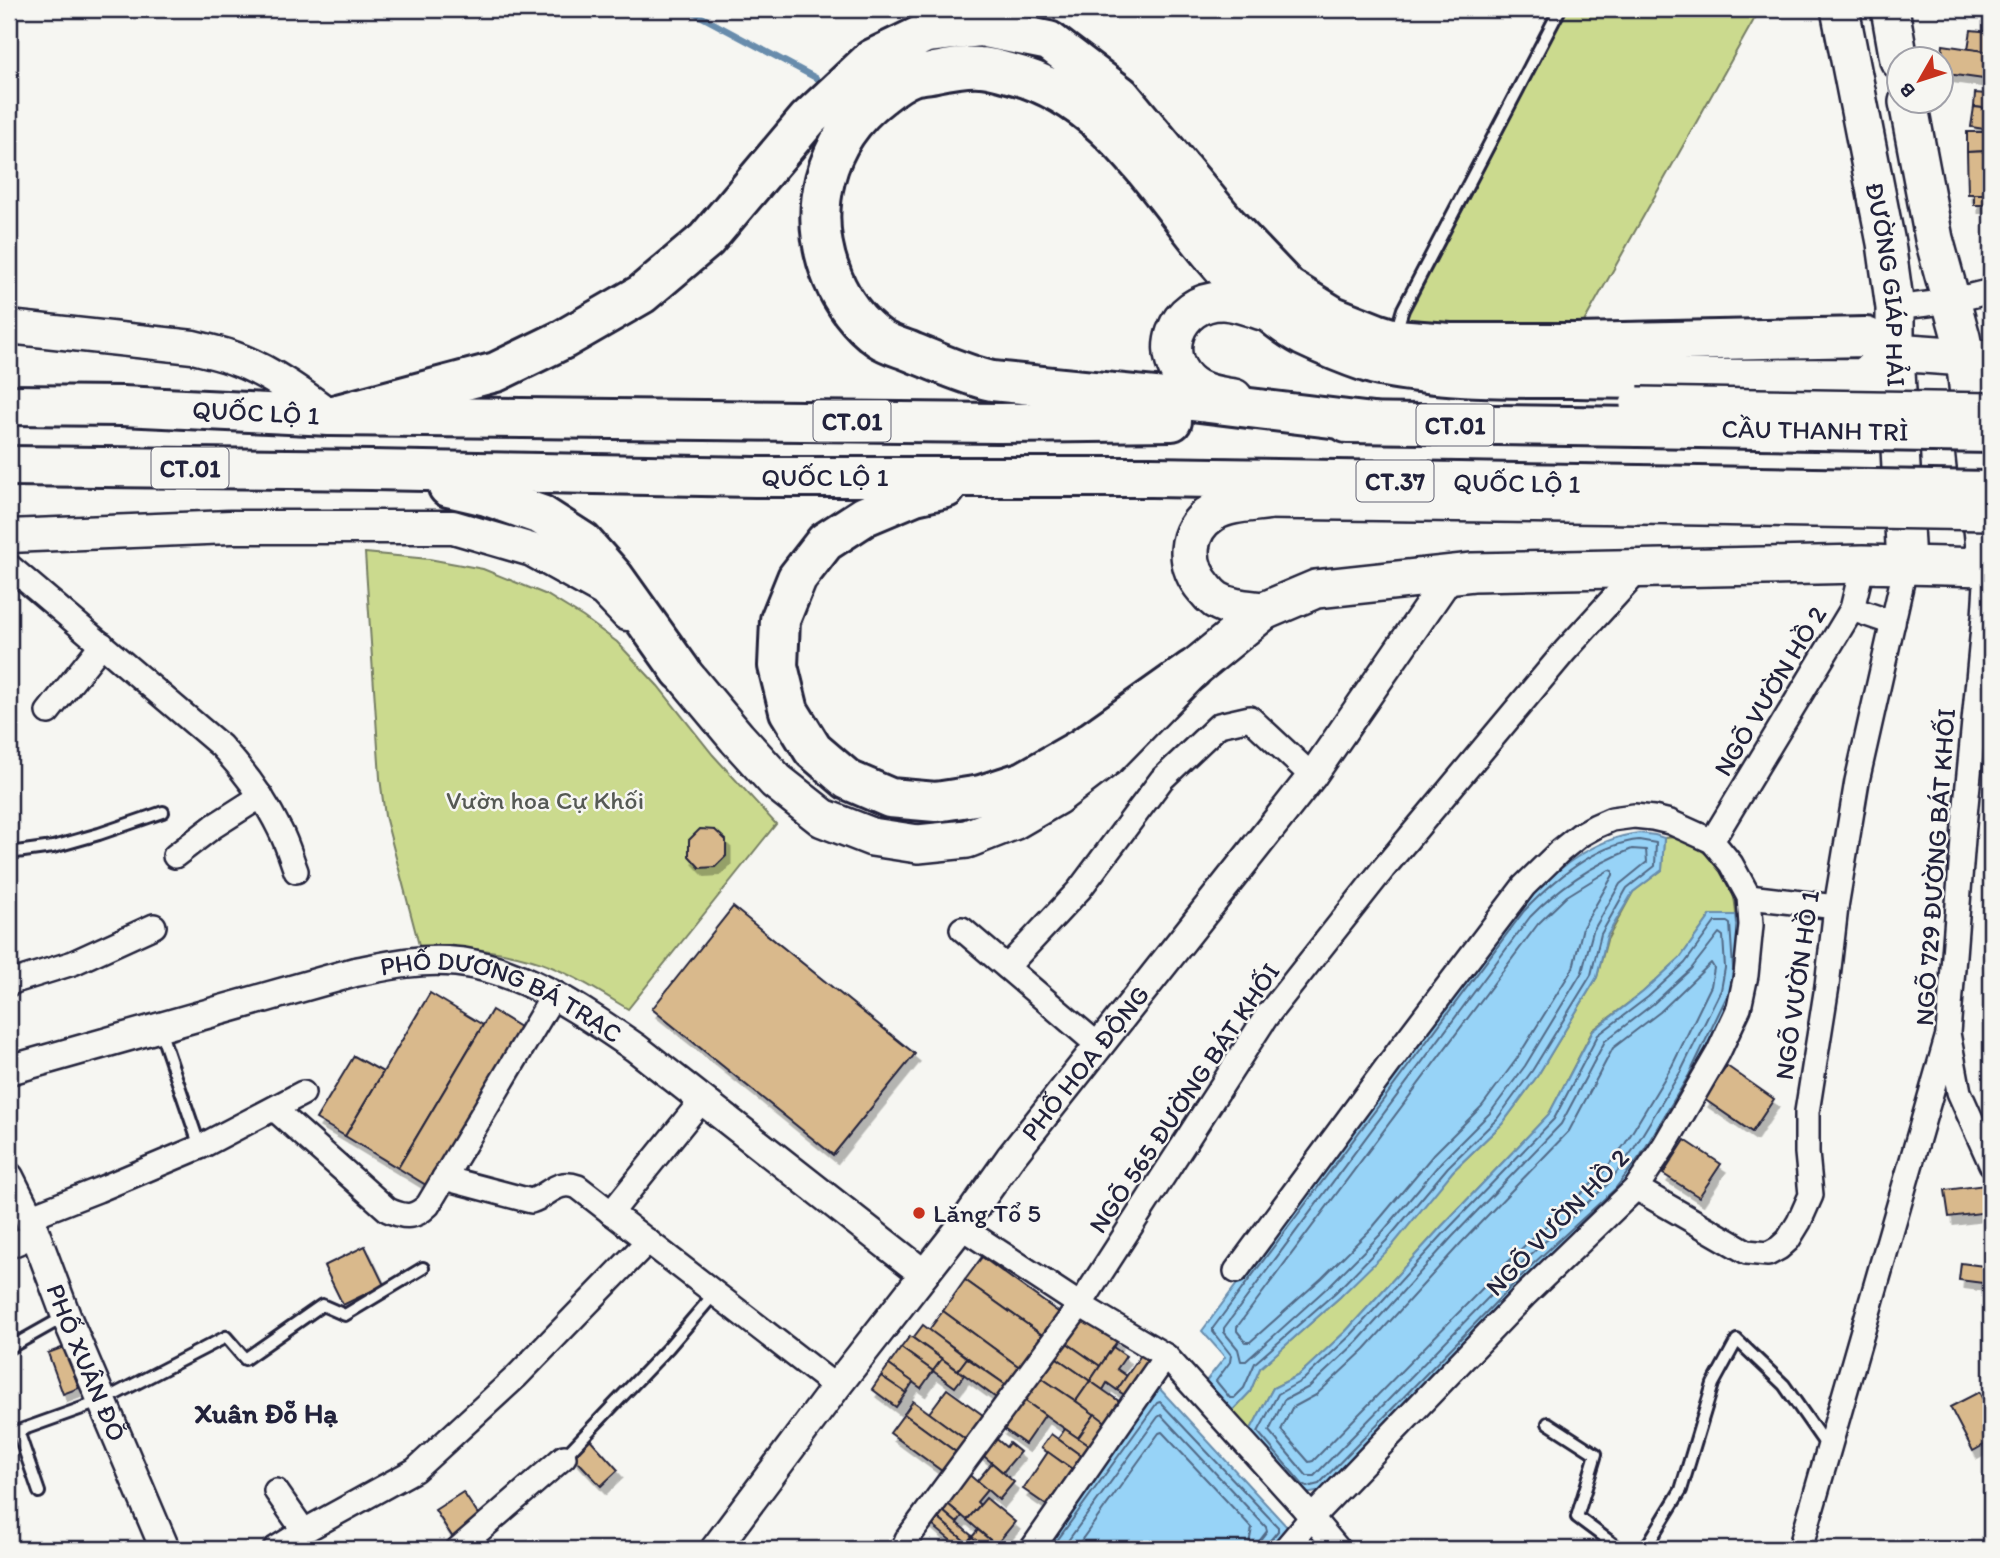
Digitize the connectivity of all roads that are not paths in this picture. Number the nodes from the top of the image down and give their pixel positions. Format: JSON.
{"nodes":[{"id":1,"x":1560,"y":9,"type":"edge"},
{"id":2,"x":1840,"y":9,"type":"edge"},
{"id":3,"x":1890,"y":9,"type":"edge"},
{"id":4,"x":1897,"y":46,"type":"edge"},
{"id":5,"x":1911,"y":116,"type":"edge"},
{"id":6,"x":1991,"y":291,"type":"edge"},
{"id":7,"x":1951,"y":301,"type":"junction"},
{"id":8,"x":1895,"y":308,"type":"junction"},
{"id":9,"x":1269,"y":313,"type":"junction"},
{"id":10,"x":9,"y":327,"type":"edge"},
{"id":11,"x":1395,"y":339,"type":"junction"},
{"id":12,"x":1895,"y":352,"type":"junction"},
{"id":13,"x":1978,"y":358,"type":"edge"},
{"id":14,"x":9,"y":388,"type":"edge"},
{"id":15,"x":9,"y":405,"type":"edge"},
{"id":16,"x":122,"y":406,"type":"junction"},
{"id":17,"x":1991,"y":411,"type":"edge"},
{"id":18,"x":331,"y":416,"type":"junction"},
{"id":19,"x":1638,"y":416,"type":"junction"},
{"id":20,"x":1373,"y":424,"type":"junction"},
{"id":21,"x":1991,"y":433,"type":"edge"},
{"id":22,"x":9,"y":466,"type":"edge"},
{"id":23,"x":371,"y":470,"type":"junction"},
{"id":24,"x":992,"y":477,"type":"junction"},
{"id":25,"x":1151,"y":477,"type":"junction"},
{"id":26,"x":1991,"y":491,"type":"edge"},
{"id":27,"x":1639,"y":495,"type":"junction"},
{"id":28,"x":1265,"y":501,"type":"junction"},
{"id":29,"x":1991,"y":512,"type":"edge"},
{"id":30,"x":9,"y":536,"type":"edge"},
{"id":31,"x":1863,"y":564,"type":"junction"},
{"id":32,"x":1906,"y":564,"type":"junction"},
{"id":33,"x":9,"y":565,"type":"edge"},
{"id":34,"x":1989,"y":567,"type":"edge"},
{"id":35,"x":1451,"y":574,"type":"junction"},
{"id":36,"x":1603,"y":583,"type":"junction"},
{"id":37,"x":1852,"y":610,"type":"junction"},
{"id":38,"x":1264,"y":611,"type":"junction"},
{"id":39,"x":1893,"y":623,"type":"junction"},
{"id":40,"x":102,"y":644,"type":"junction"},
{"id":41,"x":1192,"y":670,"type":"junction"},
{"id":42,"x":681,"y":671,"type":"junction"},
{"id":43,"x":48,"y":712,"type":"dead end"},
{"id":44,"x":1312,"y":776,"type":"junction"},
{"id":45,"x":261,"y":796,"type":"junction"},
{"id":46,"x":163,"y":812,"type":"dead end"},
{"id":47,"x":1713,"y":841,"type":"junction"},
{"id":48,"x":9,"y":853,"type":"edge"},
{"id":49,"x":175,"y":856,"type":"dead end"},
{"id":50,"x":296,"y":871,"type":"dead end"},
{"id":51,"x":1749,"y":897,"type":"junction"},
{"id":52,"x":1836,"y":907,"type":"junction"},
{"id":53,"x":154,"y":926,"type":"dead end"},
{"id":54,"x":962,"y":929,"type":"dead end"},
{"id":55,"x":1007,"y":967,"type":"junction"},
{"id":56,"x":9,"y":984,"type":"edge"},
{"id":57,"x":553,"y":996,"type":"junction"},
{"id":58,"x":159,"y":1027,"type":"junction"},
{"id":59,"x":1948,"y":1033,"type":"junction"},
{"id":60,"x":1099,"y":1046,"type":"junction"},
{"id":61,"x":9,"y":1070,"type":"edge"},
{"id":62,"x":303,"y":1093,"type":"dead end"},
{"id":63,"x":702,"y":1100,"type":"junction"},
{"id":64,"x":280,"y":1114,"type":"dead end"},
{"id":65,"x":200,"y":1147,"type":"junction"},
{"id":66,"x":1991,"y":1164,"type":"edge"},
{"id":67,"x":9,"y":1177,"type":"edge"},
{"id":68,"x":444,"y":1178,"type":"junction"},
{"id":69,"x":1636,"y":1188,"type":"junction"},
{"id":70,"x":611,"y":1213,"type":"junction"},
{"id":71,"x":32,"y":1226,"type":"junction"},
{"id":72,"x":961,"y":1227,"type":"junction"},
{"id":73,"x":648,"y":1241,"type":"junction"},
{"id":74,"x":9,"y":1246,"type":"edge"},
{"id":75,"x":423,"y":1268,"type":"dead end"},
{"id":76,"x":1236,"y":1271,"type":"dead end"},
{"id":77,"x":924,"y":1273,"type":"junction"},
{"id":78,"x":715,"y":1293,"type":"junction"},
{"id":79,"x":1080,"y":1305,"type":"junction"},
{"id":80,"x":66,"y":1316,"type":"junction"},
{"id":81,"x":9,"y":1348,"type":"edge"},
{"id":82,"x":1166,"y":1356,"type":"junction"},
{"id":83,"x":836,"y":1387,"type":"junction"},
{"id":84,"x":102,"y":1401,"type":"junction"},
{"id":85,"x":1548,"y":1423,"type":"dead end"},
{"id":86,"x":1829,"y":1448,"type":"junction"},
{"id":87,"x":564,"y":1457,"type":"joint"},
{"id":88,"x":276,"y":1491,"type":"dead end"},
{"id":89,"x":39,"y":1492,"type":"dead end"},
{"id":90,"x":1312,"y":1517,"type":"junction"},
{"id":91,"x":303,"y":1531,"type":"junction"},
{"id":92,"x":165,"y":1549,"type":"edge"},
{"id":93,"x":275,"y":1549,"type":"edge"},
{"id":94,"x":457,"y":1549,"type":"edge"},
{"id":95,"x":715,"y":1549,"type":"edge"},
{"id":96,"x":903,"y":1549,"type":"edge"},
{"id":97,"x":1032,"y":1549,"type":"edge"},
{"id":98,"x":1285,"y":1549,"type":"edge"},
{"id":99,"x":1338,"y":1549,"type":"edge"},
{"id":100,"x":1620,"y":1549,"type":"edge"},
{"id":101,"x":1645,"y":1549,"type":"edge"},
{"id":102,"x":1800,"y":1549,"type":"edge"}],
"edges":[{"from":1,"to":11,"type":"lane"},
{"from":2,"to":8,"type":"highway","name":"ĐƯỜNG GIÁP HẢI"},
{"from":3,"to":4,"type":"highway"},
{"from":5,"to":7,"type":"highway","name":"ĐƯỜNG GIÁP HẢI"},
{"from":6,"to":7,"type":"street"},
{"from":7,"to":8,"type":"street"},
{"from":7,"to":13,"type":"highway","name":"ĐƯỜNG GIÁP HẢI"},
{"from":8,"to":12,"type":"highway","name":"ĐƯỜNG GIÁP HẢI"},
{"from":9,"to":12,"type":"highway"},
{"from":9,"to":20,"type":"highway"},
{"from":9,"to":20,"type":"highway"},
{"from":10,"to":18,"type":"main road"},
{"from":11,"to":12,"type":"highway"},
{"from":11,"to":18,"type":"highway"},
{"from":12,"to":13,"type":"highway"},
{"from":12,"to":32,"type":"highway","name":"ĐƯỜNG GIÁP HẢI"},
{"from":13,"to":34,"type":"highway","name":"ĐƯỜNG GIÁP HẢI"},
{"from":14,"to":16,"type":"highway"},
{"from":15,"to":16,"type":"highway","name":"QUỐC LỘ 1","number":"CT.01"},
{"from":16,"to":18,"type":"highway","name":"QUỐC LỘ 1","number":"CT.01"},
{"from":17,"to":19,"type":"main road","bridge":true},
{"from":18,"to":20,"type":"highway","name":"QUỐC LỘ 1","number":"CT.01"},
{"from":19,"to":20,"type":"highway","name":"QUỐC LỘ 1","number":"CT.01"},
{"from":19,"to":21,"type":"highway","name":"CẦU THANH TRÌ","bridge":true},
{"from":22,"to":23,"type":"highway","name":"QUỐC LỘ 1","number":"CT.01"},
{"from":23,"to":24,"type":"highway","name":"QUỐC LỘ 1","number":"CT.01"},
{"from":23,"to":42,"type":"highway"},
{"from":24,"to":25,"type":"highway","name":"QUỐC LỘ 1","number":"CT.01"},
{"from":24,"to":41,"type":"highway"},
{"from":25,"to":27,"type":"highway","name":"QUỐC LỘ 1","number":"CT.37"},
{"from":25,"to":28,"type":"main road"},
{"from":26,"to":27,"type":"highway","number":"CT.37","bridge":true},
{"from":27,"to":28,"type":"main road"},
{"from":27,"to":29,"type":"main road","bridge":true},
{"from":28,"to":38,"type":"highway"},
{"from":30,"to":42,"type":"main road"},
{"from":31,"to":32,"type":"highway"},
{"from":31,"to":36,"type":"highway"},
{"from":31,"to":37,"type":"street","name":"NGÕ VƯỜN HỒ 2"},
{"from":32,"to":34,"type":"highway"},
{"from":32,"to":39,"type":"street","name":"NGÕ VƯỜN HỒ 1"},
{"from":33,"to":40,"type":"street"},
{"from":34,"to":59,"type":"street","name":"NGÕ 729 ĐƯỜNG BÁT KHỐI"},
{"from":35,"to":36,"type":"highway"},
{"from":35,"to":38,"type":"highway"},
{"from":35,"to":44,"type":"street","name":"PHỐ HOA ĐỘNG"},
{"from":36,"to":79,"type":"street","name":"NGÕ 565 ĐƯỜNG BÁT KHỐI"},
{"from":37,"to":39,"type":"street"},
{"from":37,"to":47,"type":"street","name":"NGÕ VƯỜN HỒ 2"},
{"from":38,"to":41,"type":"highway"},
{"from":39,"to":52,"type":"street","name":"NGÕ VƯỜN HỒ 1"},
{"from":40,"to":43,"type":"street"},
{"from":40,"to":45,"type":"street"},
{"from":41,"to":42,"type":"highway"},
{"from":44,"to":55,"type":"street"},
{"from":44,"to":60,"type":"street","name":"PHỐ HOA ĐỘNG"},
{"from":45,"to":49,"type":"street"},
{"from":45,"to":50,"type":"street"},
{"from":46,"to":48,"type":"lane"},
{"from":47,"to":51,"type":"street","name":"NGÕ VƯỜN HỒ 2"},
{"from":47,"to":76,"type":"street","name":"NGÕ VƯỜN HỒ 2"},
{"from":51,"to":52,"type":"street"},
{"from":51,"to":69,"type":"street","name":"NGÕ VƯỜN HỒ 2"},
{"from":52,"to":69,"type":"street","name":"NGÕ VƯỜN HỒ 1"},
{"from":53,"to":56,"type":"street"},
{"from":54,"to":55,"type":"street"},
{"from":55,"to":60,"type":"street"},
{"from":57,"to":58,"type":"street","name":"PHỐ DƯƠNG BÁ TRẠC"},
{"from":57,"to":63,"type":"street","name":"PHỐ DƯƠNG BÁ TRẠC"},
{"from":57,"to":68,"type":"street"},
{"from":58,"to":61,"type":"street","name":"PHỐ DƯƠNG BÁ TRẠC"},
{"from":58,"to":65,"type":"lane"},
{"from":59,"to":66,"type":"street","name":"NGÕ 729 ĐƯỜNG BÁT KHỐI"},
{"from":59,"to":86,"type":"street"},
{"from":60,"to":72,"type":"street","name":"PHỐ HOA ĐỘNG"},
{"from":62,"to":65,"type":"street"},
{"from":63,"to":70,"type":"street"},
{"from":63,"to":77,"type":"street","name":"PHỐ DƯƠNG BÁ TRẠC"},
{"from":64,"to":68,"type":"street"},
{"from":65,"to":71,"type":"street"},
{"from":67,"to":71,"type":"street","name":"PHỐ XUÂN ĐỖ"},
{"from":68,"to":70,"type":"street"},
{"from":69,"to":90,"type":"street","name":"NGÕ VƯỜN HỒ 2"},
{"from":70,"to":73,"type":"street"},
{"from":71,"to":74,"type":"street"},
{"from":71,"to":80,"type":"street","name":"PHỐ XUÂN ĐỖ"},
{"from":72,"to":77,"type":"street","name":"PHỐ HOA ĐỘNG"},
{"from":72,"to":79,"type":"street"},
{"from":73,"to":78,"type":"street"},
{"from":73,"to":91,"type":"street"},
{"from":75,"to":84,"type":"lane"},
{"from":77,"to":83,"type":"street","name":"PHỐ HOA ĐỘNG"},
{"from":78,"to":83,"type":"street"},
{"from":78,"to":87,"type":"lane"},
{"from":79,"to":82,"type":"street"},
{"from":79,"to":96,"type":"street","name":"NGÕ 565 ĐƯỜNG BÁT KHỐI"},
{"from":80,"to":81,"type":"lane"},
{"from":80,"to":84,"type":"street","name":"PHỐ XUÂN ĐỖ"},
{"from":82,"to":90,"type":"street"},
{"from":82,"to":97,"type":"street"},
{"from":83,"to":95,"type":"street","name":"PHỐ HOA ĐỘNG"},
{"from":84,"to":89,"type":"lane"},
{"from":84,"to":92,"type":"street","name":"PHỐ XUÂN ĐỖ"},
{"from":85,"to":100,"type":"lane"},
{"from":86,"to":101,"type":"lane"},
{"from":86,"to":102,"type":"street"},
{"from":87,"to":94,"type":"street"},
{"from":88,"to":91,"type":"street"},
{"from":90,"to":98,"type":"street","name":"NGÕ VƯỜN HỒ 2"},
{"from":90,"to":99,"type":"street"},
{"from":91,"to":93,"type":"street"}]}
